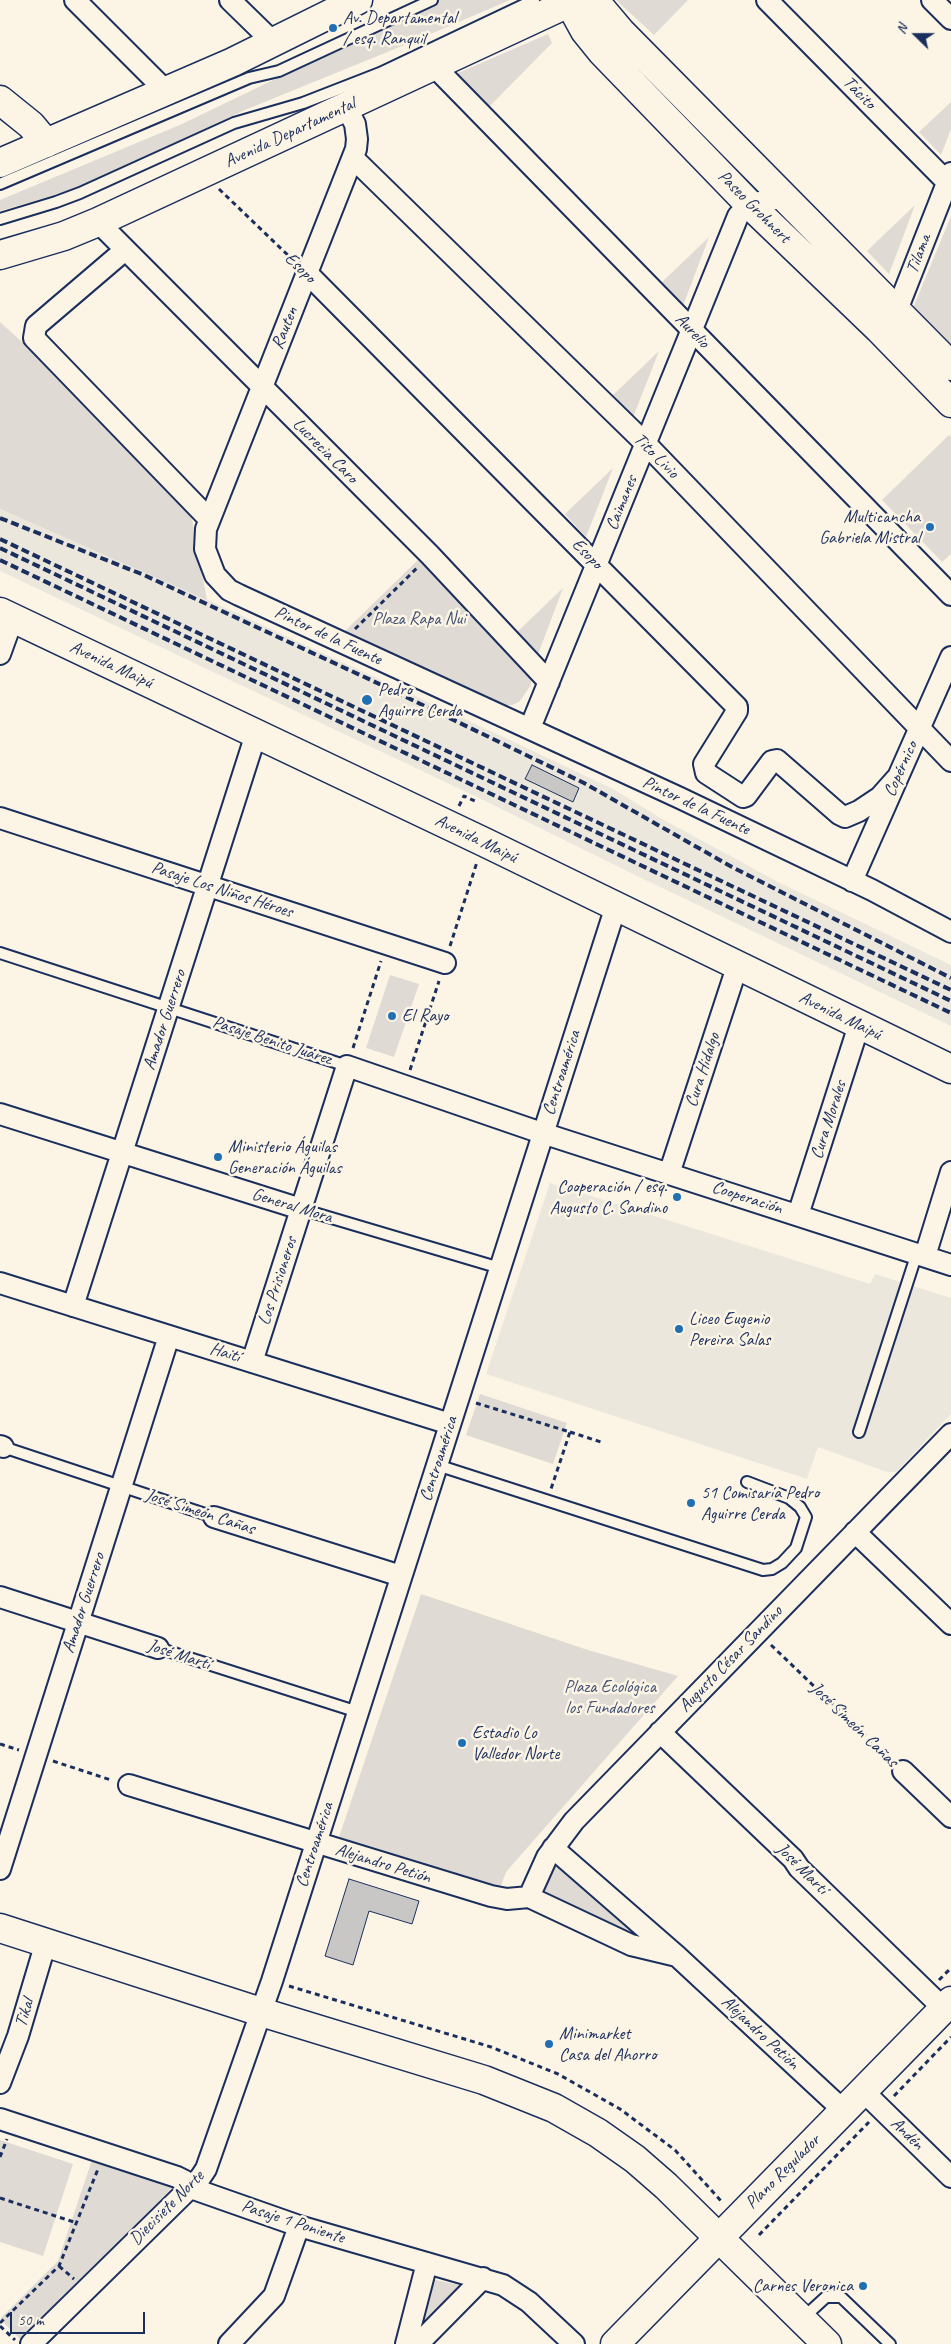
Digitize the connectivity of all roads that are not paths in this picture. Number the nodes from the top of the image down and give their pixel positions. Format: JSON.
{"nodes":[{"id":1,"x":75,"y":0,"type":"edge"},
{"id":2,"x":230,"y":0,"type":"edge"},
{"id":3,"x":358,"y":0,"type":"edge"},
{"id":4,"x":432,"y":0,"type":"edge"},
{"id":5,"x":534,"y":0,"type":"edge"},
{"id":6,"x":767,"y":0,"type":"edge"},
{"id":7,"x":932,"y":0,"type":"edge"},
{"id":8,"x":577,"y":1,"type":"edge"},
{"id":9,"x":951,"y":19,"type":"edge"},
{"id":10,"x":272,"y":41,"type":"junction"},
{"id":11,"x":434,"y":66,"type":"junction"},
{"id":12,"x":165,"y":90,"type":"junction"},
{"id":13,"x":0,"y":100,"type":"edge"},
{"id":14,"x":346,"y":107,"type":"junction"},
{"id":15,"x":46,"y":143,"type":"junction"},
{"id":16,"x":353,"y":158,"type":"junction"},
{"id":17,"x":0,"y":163,"type":"edge"},
{"id":18,"x":950,"y":180,"type":"edge"},
{"id":19,"x":0,"y":184,"type":"edge"},
{"id":20,"x":786,"y":197,"type":"junction"},
{"id":21,"x":749,"y":204,"type":"junction"},
{"id":22,"x":0,"y":219,"type":"edge"},
{"id":23,"x":98,"y":222,"type":"junction"},
{"id":24,"x":126,"y":250,"type":"junction"},
{"id":25,"x":0,"y":255,"type":"edge"},
{"id":26,"x":307,"y":274,"type":"junction"},
{"id":27,"x":888,"y":320,"type":"junction"},
{"id":28,"x":691,"y":331,"type":"junction"},
{"id":29,"x":951,"y":366,"type":"edge"},
{"id":30,"x":262,"y":387,"type":"junction"},
{"id":31,"x":951,"y":402,"type":"edge"},
{"id":32,"x":646,"y":444,"type":"junction"},
{"id":33,"x":208,"y":519,"type":"junction"},
{"id":34,"x":597,"y":564,"type":"junction"},
{"id":35,"x":951,"y":595,"type":"edge"},
{"id":36,"x":6,"y":615,"type":"edge"},
{"id":37,"x":0,"y":654,"type":"edge"},
{"id":38,"x":951,"y":657,"type":"edge"},
{"id":39,"x":549,"y":682,"type":"junction"},
{"id":40,"x":530,"y":728,"type":"junction"},
{"id":41,"x":920,"y":728,"type":"junction"},
{"id":42,"x":256,"y":734,"type":"junction"},
{"id":43,"x":951,"y":761,"type":"edge"},
{"id":44,"x":896,"y":779,"type":"junction"},
{"id":45,"x":0,"y":818,"type":"edge"},
{"id":46,"x":852,"y":881,"type":"junction"},
{"id":47,"x":209,"y":886,"type":"junction"},
{"id":48,"x":616,"y":906,"type":"junction"},
{"id":49,"x":951,"y":932,"type":"edge"},
{"id":50,"x":0,"y":953,"type":"edge"},
{"id":51,"x":445,"y":963,"type":"road end"},
{"id":52,"x":737,"y":967,"type":"junction"},
{"id":53,"x":169,"y":1008,"type":"junction"},
{"id":54,"x":859,"y":1025,"type":"junction"},
{"id":55,"x":347,"y":1066,"type":"junction"},
{"id":56,"x":951,"y":1069,"type":"edge"},
{"id":57,"x":0,"y":1114,"type":"edge"},
{"id":58,"x":543,"y":1133,"type":"junction"},
{"id":59,"x":122,"y":1153,"type":"junction"},
{"id":60,"x":951,"y":1172,"type":"edge"},
{"id":61,"x":669,"y":1174,"type":"junction"},
{"id":62,"x":301,"y":1209,"type":"junction"},
{"id":63,"x":798,"y":1215,"type":"junction"},
{"id":64,"x":921,"y":1255,"type":"junction"},
{"id":65,"x":951,"y":1265,"type":"edge"},
{"id":66,"x":500,"y":1268,"type":"junction"},
{"id":67,"x":0,"y":1283,"type":"edge"},
{"id":68,"x":73,"y":1306,"type":"junction"},
{"id":69,"x":169,"y":1336,"type":"junction"},
{"id":70,"x":252,"y":1362,"type":"junction"},
{"id":71,"x":450,"y":1424,"type":"junction"},
{"id":72,"x":859,"y":1432,"type":"dead end"},
{"id":73,"x":951,"y":1434,"type":"edge"},
{"id":74,"x":2,"y":1446,"type":"edge"},
{"id":75,"x":437,"y":1465,"type":"junction"},
{"id":76,"x":748,"y":1482,"type":"dead end"},
{"id":77,"x":122,"y":1486,"type":"junction"},
{"id":78,"x":214,"y":1517,"type":"joint"},
{"id":79,"x":855,"y":1532,"type":"junction"},
{"id":80,"x":401,"y":1576,"type":"junction"},
{"id":81,"x":0,"y":1597,"type":"edge"},
{"id":82,"x":78,"y":1622,"type":"junction"},
{"id":83,"x":951,"y":1624,"type":"edge"},
{"id":84,"x":158,"y":1648,"type":"joint"},
{"id":85,"x":358,"y":1712,"type":"junction"},
{"id":86,"x":660,"y":1732,"type":"junction"},
{"id":87,"x":903,"y":1771,"type":"road end"},
{"id":88,"x":129,"y":1785,"type":"road end"},
{"id":89,"x":951,"y":1817,"type":"edge"},
{"id":90,"x":316,"y":1844,"type":"junction"},
{"id":91,"x":553,"y":1848,"type":"junction"},
{"id":92,"x":0,"y":1869,"type":"edge"},
{"id":93,"x":529,"y":1897,"type":"junction"},
{"id":94,"x":0,"y":1928,"type":"edge"},
{"id":95,"x":46,"y":1942,"type":"junction"},
{"id":96,"x":677,"y":1956,"type":"junction"},
{"id":97,"x":947,"y":2004,"type":"edge"},
{"id":98,"x":260,"y":2012,"type":"junction"},
{"id":99,"x":2,"y":2071,"type":"edge"},
{"id":100,"x":872,"y":2100,"type":"junction"},
{"id":101,"x":843,"y":2110,"type":"junction"},
{"id":102,"x":0,"y":2119,"type":"edge"},
{"id":103,"x":951,"y":2177,"type":"edge"},
{"id":104,"x":188,"y":2187,"type":"junction"},
{"id":105,"x":299,"y":2226,"type":"junction"},
{"id":106,"x":719,"y":2238,"type":"junction"},
{"id":107,"x":427,"y":2263,"type":"junction"},
{"id":108,"x":483,"y":2278,"type":"junction"},
{"id":109,"x":802,"y":2319,"type":"junction"},
{"id":110,"x":826,"y":2343,"type":"edge"},
{"id":111,"x":31,"y":2344,"type":"edge"},
{"id":112,"x":229,"y":2344,"type":"edge"},
{"id":113,"x":406,"y":2344,"type":"edge"},
{"id":114,"x":418,"y":2344,"type":"edge"},
{"id":115,"x":574,"y":2344,"type":"edge"},
{"id":116,"x":616,"y":2344,"type":"edge"},
{"id":117,"x":890,"y":2344,"type":"edge"}],
"edges":[{"from":1,"to":12,"type":"street"},
{"from":2,"to":10,"type":"street"},
{"from":3,"to":10,"type":"street"},
{"from":4,"to":19,"type":"lane"},
{"from":5,"to":22,"type":"lane"},
{"from":6,"to":18,"type":"street","name":"Tácito"},
{"from":7,"to":9,"type":"street"},
{"from":8,"to":11,"type":"street","name":"Avenida Departamental"},
{"from":8,"to":20,"type":"street","name":"Paseo Grohnert"},
{"from":8,"to":21,"type":"street","name":"Paseo Grohnert"},
{"from":10,"to":12,"type":"street"},
{"from":11,"to":14,"type":"street","name":"Avenida Departamental"},
{"from":11,"to":28,"type":"street","name":"Aurelio"},
{"from":12,"to":15,"type":"street"},
{"from":13,"to":15,"type":"street"},
{"from":14,"to":16,"type":"street","name":"Rauten"},
{"from":14,"to":23,"type":"street","name":"Avenida Departamental"},
{"from":15,"to":17,"type":"street"},
{"from":16,"to":26,"type":"street","name":"Rauten"},
{"from":16,"to":32,"type":"street","name":"Tito Livio"},
{"from":18,"to":27,"type":"street","name":"Tilama"},
{"from":20,"to":21,"type":"street"},
{"from":20,"to":27,"type":"street","name":"Paseo Grohnert"},
{"from":21,"to":27,"type":"street","name":"Paseo Grohnert"},
{"from":21,"to":28,"type":"street","name":"Caimanes"},
{"from":23,"to":24,"type":"street","name":"Lucrecia Caro"},
{"from":23,"to":25,"type":"street","name":"Avenida Departamental"},
{"from":24,"to":30,"type":"street","name":"Lucrecia Caro"},
{"from":24,"to":33,"type":"street"},
{"from":26,"to":30,"type":"street","name":"Rauten"},
{"from":26,"to":34,"type":"street","name":"Esopo"},
{"from":27,"to":29,"type":"street","name":"Paseo Grohnert"},
{"from":27,"to":31,"type":"street","name":"Paseo Grohnert"},
{"from":28,"to":32,"type":"street","name":"Caimanes"},
{"from":28,"to":35,"type":"street","name":"Aurelio"},
{"from":30,"to":33,"type":"street","name":"Rauten"},
{"from":30,"to":39,"type":"street","name":"Lucrecia Caro"},
{"from":32,"to":34,"type":"street","name":"Caimanes"},
{"from":32,"to":41,"type":"street","name":"Tito Livio"},
{"from":33,"to":40,"type":"street","name":"Pintor de la Fuente"},
{"from":34,"to":39,"type":"street","name":"Caimanes"},
{"from":34,"to":44,"type":"street","name":"Esopo"},
{"from":36,"to":37,"type":"street"},
{"from":36,"to":42,"type":"street","name":"Avenida Maipú"},
{"from":38,"to":41,"type":"street","name":"Copérnico"},
{"from":39,"to":40,"type":"street","name":"Caimanes"},
{"from":40,"to":46,"type":"street","name":"Pintor de la Fuente"},
{"from":41,"to":43,"type":"street","name":"Tito Livio"},
{"from":41,"to":44,"type":"street","name":"Copérnico"},
{"from":42,"to":47,"type":"street","name":"Amador Guerrero"},
{"from":42,"to":48,"type":"street","name":"Avenida Maipú"},
{"from":44,"to":46,"type":"street","name":"Copérnico"},
{"from":45,"to":47,"type":"street","name":"Pasaje Los Niños Héroes"},
{"from":46,"to":49,"type":"street","name":"Pintor de la Fuente"},
{"from":47,"to":51,"type":"street","name":"Pasaje Los Niños Héroes"},
{"from":47,"to":53,"type":"street","name":"Amador Guerrero"},
{"from":48,"to":52,"type":"street","name":"Avenida Maipú"},
{"from":48,"to":58,"type":"street","name":"Centroamérica"},
{"from":50,"to":53,"type":"lane","name":"Pasaje Benito Juárez"},
{"from":52,"to":54,"type":"street","name":"Avenida Maipú"},
{"from":52,"to":61,"type":"street","name":"Cura Hidalgo"},
{"from":53,"to":55,"type":"lane","name":"Pasaje Benito Juárez"},
{"from":53,"to":59,"type":"street","name":"Amador Guerrero"},
{"from":54,"to":56,"type":"street","name":"Avenida Maipú"},
{"from":54,"to":63,"type":"street","name":"Cura Morales"},
{"from":55,"to":58,"type":"street","name":"Pasaje Benito Juárez"},
{"from":55,"to":62,"type":"street","name":"Los Prisioneros"},
{"from":57,"to":59,"type":"street","name":"General Mora"},
{"from":58,"to":61,"type":"street","name":"Cooperación"},
{"from":58,"to":66,"type":"street","name":"Centroamérica"},
{"from":59,"to":62,"type":"street","name":"General Mora"},
{"from":59,"to":68,"type":"street","name":"Amador Guerrero"},
{"from":60,"to":64,"type":"street"},
{"from":61,"to":63,"type":"street","name":"Cooperación"},
{"from":62,"to":66,"type":"lane","name":"General Mora"},
{"from":62,"to":70,"type":"street","name":"Los Prisioneros"},
{"from":63,"to":64,"type":"street","name":"Cooperación"},
{"from":64,"to":65,"type":"street","name":"Cooperación"},
{"from":64,"to":72,"type":"lane"},
{"from":66,"to":71,"type":"street","name":"Centroamérica"},
{"from":67,"to":68,"type":"street","name":"Haití"},
{"from":68,"to":69,"type":"street","name":"Haití"},
{"from":69,"to":70,"type":"street","name":"Haití"},
{"from":69,"to":77,"type":"street","name":"Amador Guerrero"},
{"from":70,"to":71,"type":"street","name":"Haití"},
{"from":71,"to":75,"type":"street","name":"Centroamérica"},
{"from":73,"to":79,"type":"street","name":"Augusto César Sandino"},
{"from":74,"to":77,"type":"lane","name":"José Simeón Cañas"},
{"from":75,"to":76,"type":"lane"},
{"from":75,"to":80,"type":"street","name":"Centroamérica"},
{"from":77,"to":78,"type":"lane","name":"José Simeón Cañas"},
{"from":77,"to":82,"type":"street","name":"Amador Guerrero"},
{"from":78,"to":80,"type":"street","name":"José Simeón Cañas"},
{"from":79,"to":83,"type":"street"},
{"from":79,"to":86,"type":"street","name":"Augusto César Sandino"},
{"from":80,"to":85,"type":"street","name":"Centroamérica"},
{"from":81,"to":82,"type":"street","name":"José Martí"},
{"from":82,"to":84,"type":"street","name":"José Martí"},
{"from":82,"to":92,"type":"street","name":"Amador Guerrero"},
{"from":84,"to":85,"type":"lane","name":"José Martí"},
{"from":85,"to":90,"type":"street","name":"Centroamérica"},
{"from":86,"to":91,"type":"street","name":"Augusto César Sandino"},
{"from":86,"to":97,"type":"street","name":"José Martí"},
{"from":87,"to":89,"type":"street","name":"José Simeón Cañas"},
{"from":88,"to":90,"type":"street","name":"Alejandro Petión"},
{"from":90,"to":93,"type":"street","name":"Alejandro Petión"},
{"from":90,"to":98,"type":"street","name":"Centroamérica"},
{"from":91,"to":93,"type":"street","name":"Augusto César Sandino"},
{"from":91,"to":96,"type":"street","name":"Alejandro Petión"},
{"from":93,"to":96,"type":"street","name":"Alejandro Petión"},
{"from":94,"to":95,"type":"street"},
{"from":95,"to":98,"type":"street"},
{"from":95,"to":99,"type":"street","name":"Tikal"},
{"from":96,"to":101,"type":"street","name":"Alejandro Petión"},
{"from":97,"to":100,"type":"street","name":"Plano Regulador"},
{"from":98,"to":104,"type":"street","name":"Diecisiete Norte"},
{"from":98,"to":106,"type":"street"},
{"from":100,"to":101,"type":"street","name":"Plano Regulador"},
{"from":100,"to":103,"type":"street","name":"Andén"},
{"from":101,"to":106,"type":"street","name":"Plano Regulador"},
{"from":102,"to":104,"type":"street","name":"Pasaje 1 Poniente"},
{"from":104,"to":105,"type":"street","name":"Pasaje 1 Poniente"},
{"from":104,"to":111,"type":"street","name":"Diecisiete Norte"},
{"from":105,"to":107,"type":"street","name":"Pasaje 1 Poniente"},
{"from":105,"to":112,"type":"street"},
{"from":106,"to":109,"type":"street"},
{"from":106,"to":116,"type":"street","name":"Plano Regulador"},
{"from":107,"to":108,"type":"street","name":"Pasaje 1 Poniente"},
{"from":107,"to":113,"type":"street"},
{"from":108,"to":114,"type":"street"},
{"from":108,"to":115,"type":"street","name":"Pasaje 1 Poniente"},
{"from":109,"to":110,"type":"street"},
{"from":109,"to":117,"type":"lane"}]}
